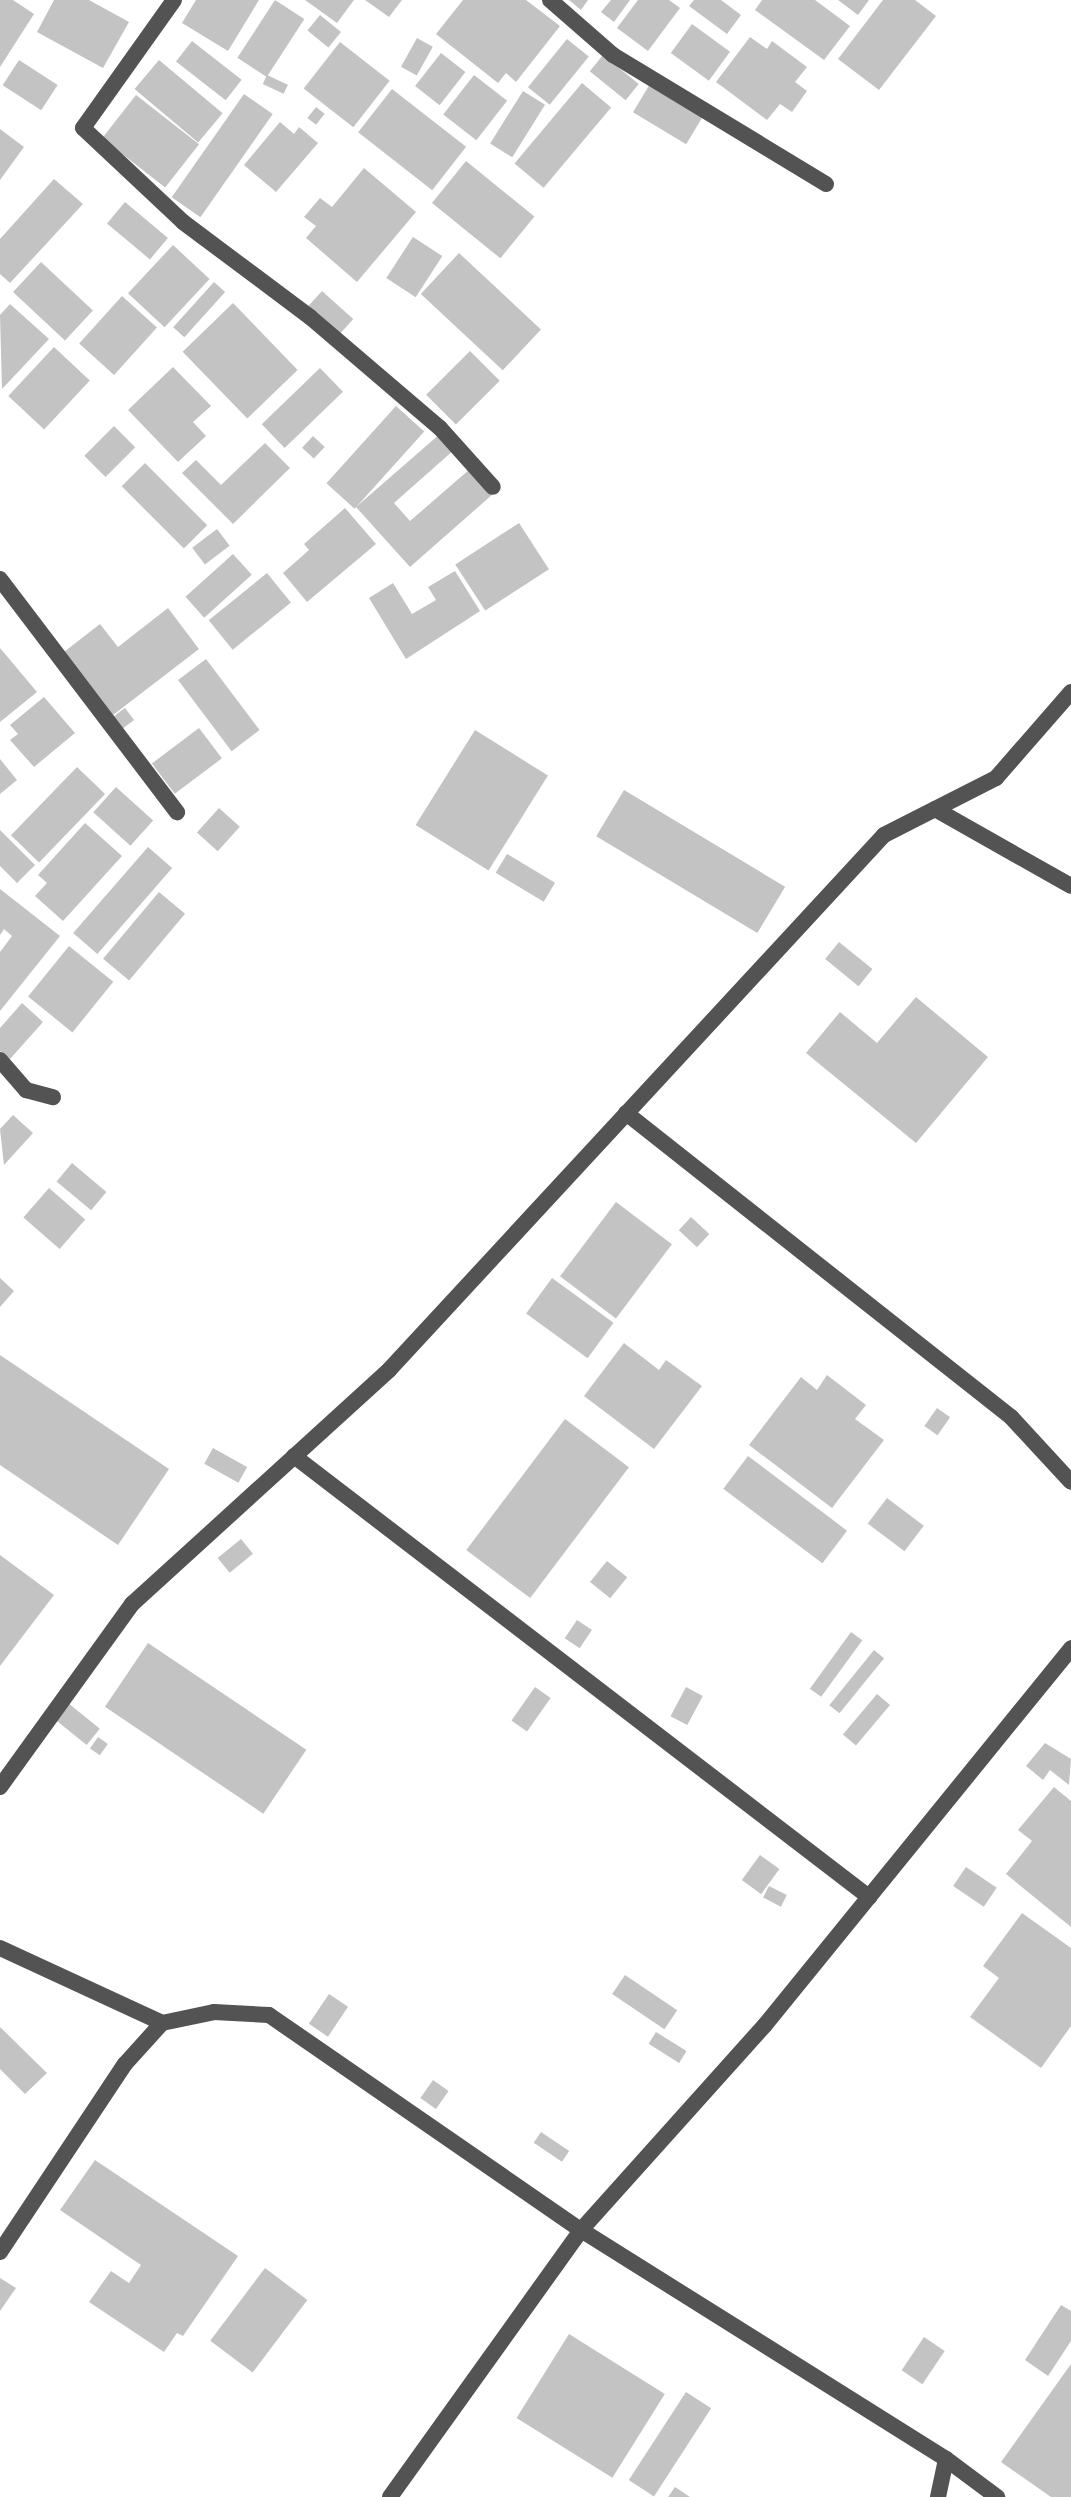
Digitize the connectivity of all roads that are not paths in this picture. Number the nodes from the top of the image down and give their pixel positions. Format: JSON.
{"nodes":[{"id":1,"x":174,"y":0,"type":"edge"},
{"id":2,"x":550,"y":0,"type":"edge"},
{"id":3,"x":826,"y":184,"type":"dead end"},
{"id":4,"x":493,"y":487,"type":"dead end"},
{"id":5,"x":0,"y":579,"type":"edge"},
{"id":6,"x":1071,"y":692,"type":"edge"},
{"id":7,"x":935,"y":809,"type":"junction"},
{"id":8,"x":177,"y":812,"type":"dead end"},
{"id":9,"x":1071,"y":886,"type":"edge"},
{"id":10,"x":0,"y":1060,"type":"edge"},
{"id":11,"x":53,"y":1097,"type":"dead end"},
{"id":12,"x":626,"y":1113,"type":"junction"},
{"id":13,"x":294,"y":1456,"type":"junction"},
{"id":14,"x":1071,"y":1482,"type":"edge"},
{"id":15,"x":1071,"y":1648,"type":"edge"},
{"id":16,"x":0,"y":1787,"type":"edge"},
{"id":17,"x":869,"y":1897,"type":"junction"},
{"id":18,"x":0,"y":1948,"type":"edge"},
{"id":19,"x":162,"y":2023,"type":"junction"},
{"id":20,"x":581,"y":2230,"type":"junction"},
{"id":21,"x":0,"y":2252,"type":"edge"},
{"id":22,"x":946,"y":2459,"type":"junction"},
{"id":23,"x":390,"y":2497,"type":"edge"},
{"id":24,"x":938,"y":2497,"type":"edge"},
{"id":25,"x":997,"y":2497,"type":"edge"}],
"edges":[{"from":1,"to":4,"type":"street"},
{"from":2,"to":3,"type":"street"},
{"from":5,"to":8,"type":"street"},
{"from":6,"to":7,"type":"street"},
{"from":7,"to":9,"type":"street"},
{"from":7,"to":12,"type":"street"},
{"from":10,"to":11,"type":"street"},
{"from":12,"to":13,"type":"street"},
{"from":12,"to":14,"type":"street"},
{"from":13,"to":16,"type":"street"},
{"from":13,"to":17,"type":"street"},
{"from":15,"to":17,"type":"street"},
{"from":17,"to":20,"type":"street"},
{"from":18,"to":19,"type":"street"},
{"from":19,"to":20,"type":"street"},
{"from":19,"to":21,"type":"street"},
{"from":20,"to":22,"type":"street"},
{"from":20,"to":23,"type":"street"},
{"from":22,"to":24,"type":"street"},
{"from":22,"to":25,"type":"street"}]}
